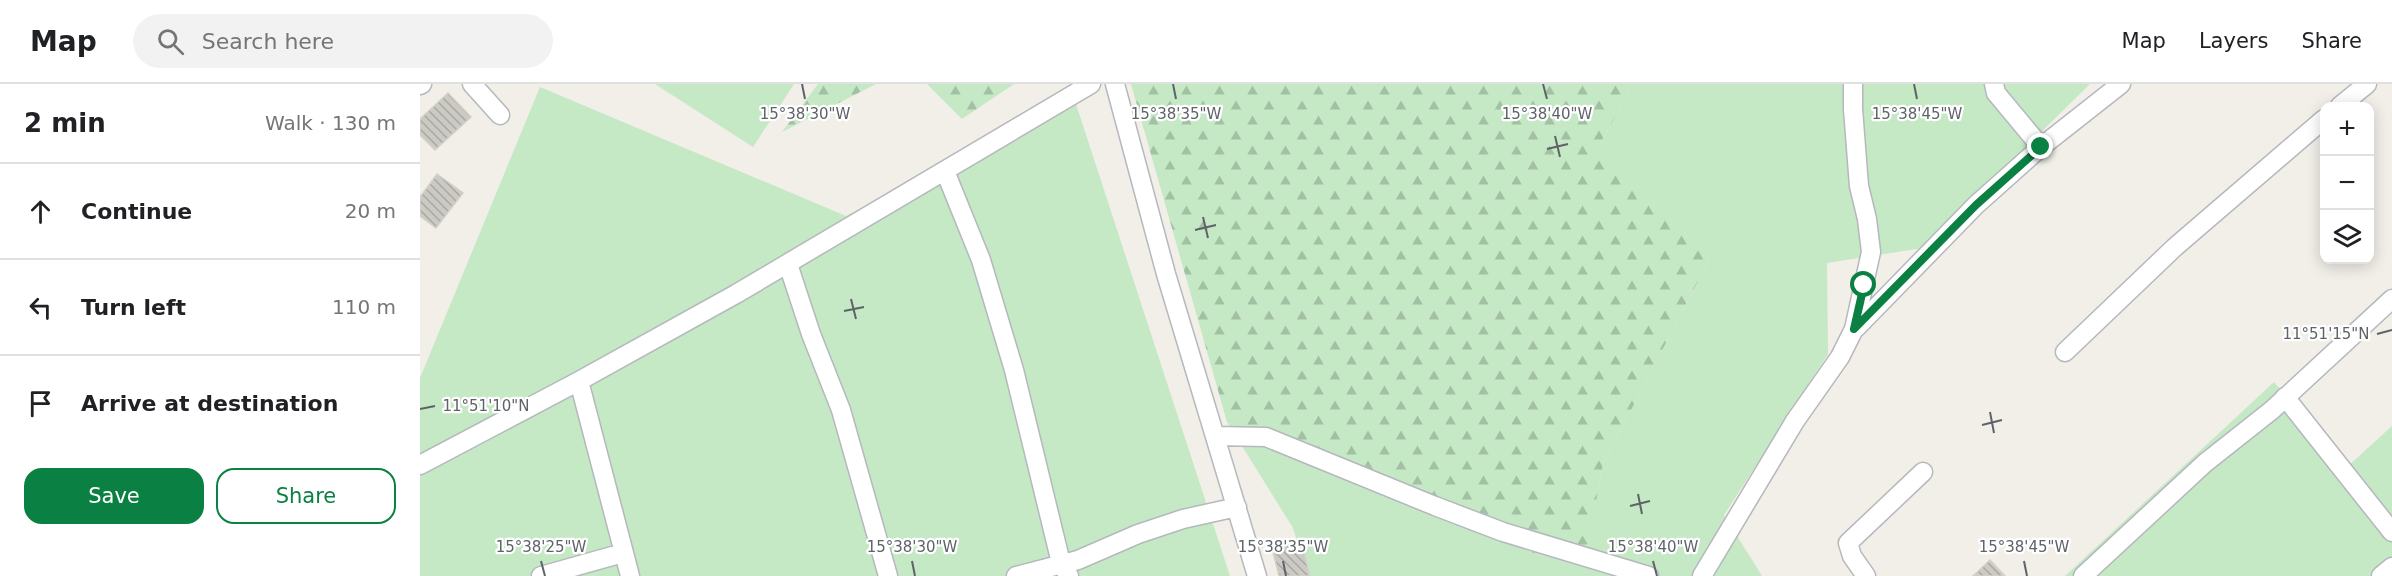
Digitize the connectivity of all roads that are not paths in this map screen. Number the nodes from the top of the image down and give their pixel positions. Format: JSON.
{"nodes":[{"id":1,"x":472,"y":84,"type":"edge"},
{"id":2,"x":1091,"y":84,"type":"edge"},
{"id":3,"x":1115,"y":84,"type":"edge"},
{"id":4,"x":1853,"y":84,"type":"edge"},
{"id":5,"x":1994,"y":84,"type":"edge"},
{"id":6,"x":2121,"y":84,"type":"edge"},
{"id":7,"x":2367,"y":84,"type":"edge"},
{"id":8,"x":2345,"y":102,"type":"edge"},
{"id":9,"x":500,"y":115,"type":"dead end"},
{"id":10,"x":2320,"y":123,"type":"edge"},
{"id":11,"x":2041,"y":147,"type":"junction"},
{"id":12,"x":945,"y":171,"type":"junction"},
{"id":13,"x":788,"y":264,"type":"junction"},
{"id":14,"x":2392,"y":299,"type":"edge"},
{"id":15,"x":1854,"y":329,"type":"junction"},
{"id":16,"x":2065,"y":352,"type":"dead end"},
{"id":17,"x":579,"y":381,"type":"junction"},
{"id":18,"x":2285,"y":397,"type":"junction"},
{"id":19,"x":1216,"y":436,"type":"junction"},
{"id":20,"x":420,"y":465,"type":"edge"},
{"id":21,"x":1923,"y":472,"type":"dead end"},
{"id":22,"x":1237,"y":507,"type":"junction"},
{"id":23,"x":2392,"y":532,"type":"edge"},
{"id":24,"x":623,"y":553,"type":"junction"},
{"id":25,"x":2392,"y":567,"type":"edge"},
{"id":26,"x":1065,"y":569,"type":"edge"},
{"id":27,"x":541,"y":576,"type":"edge"},
{"id":28,"x":630,"y":576,"type":"edge"},
{"id":29,"x":888,"y":576,"type":"edge"},
{"id":30,"x":1016,"y":576,"type":"edge"},
{"id":31,"x":1257,"y":576,"type":"edge"},
{"id":32,"x":1648,"y":576,"type":"edge"},
{"id":33,"x":1702,"y":576,"type":"edge"},
{"id":34,"x":1866,"y":576,"type":"edge"},
{"id":35,"x":2083,"y":576,"type":"edge"},
{"id":36,"x":2380,"y":576,"type":"edge"}],
"edges":[{"from":1,"to":9,"type":"street"},
{"from":2,"to":12,"type":"street"},
{"from":3,"to":19,"type":"street"},
{"from":4,"to":15,"type":"street"},
{"from":5,"to":11,"type":"street"},
{"from":6,"to":11,"type":"street"},
{"from":7,"to":8,"type":"street"},
{"from":10,"to":16,"type":"street"},
{"from":11,"to":15,"type":"street"},
{"from":12,"to":13,"type":"street"},
{"from":12,"to":26,"type":"street"},
{"from":13,"to":17,"type":"street"},
{"from":13,"to":29,"type":"street"},
{"from":14,"to":18,"type":"street"},
{"from":15,"to":33,"type":"street"},
{"from":17,"to":20,"type":"street"},
{"from":17,"to":24,"type":"street"},
{"from":18,"to":23,"type":"street"},
{"from":18,"to":35,"type":"street"},
{"from":19,"to":22,"type":"street"},
{"from":19,"to":32,"type":"street"},
{"from":21,"to":34,"type":"street"},
{"from":22,"to":26,"type":"street"},
{"from":22,"to":31,"type":"street"},
{"from":24,"to":27,"type":"street"},
{"from":24,"to":28,"type":"street"},
{"from":25,"to":36,"type":"street"},
{"from":26,"to":30,"type":"street"}]}
